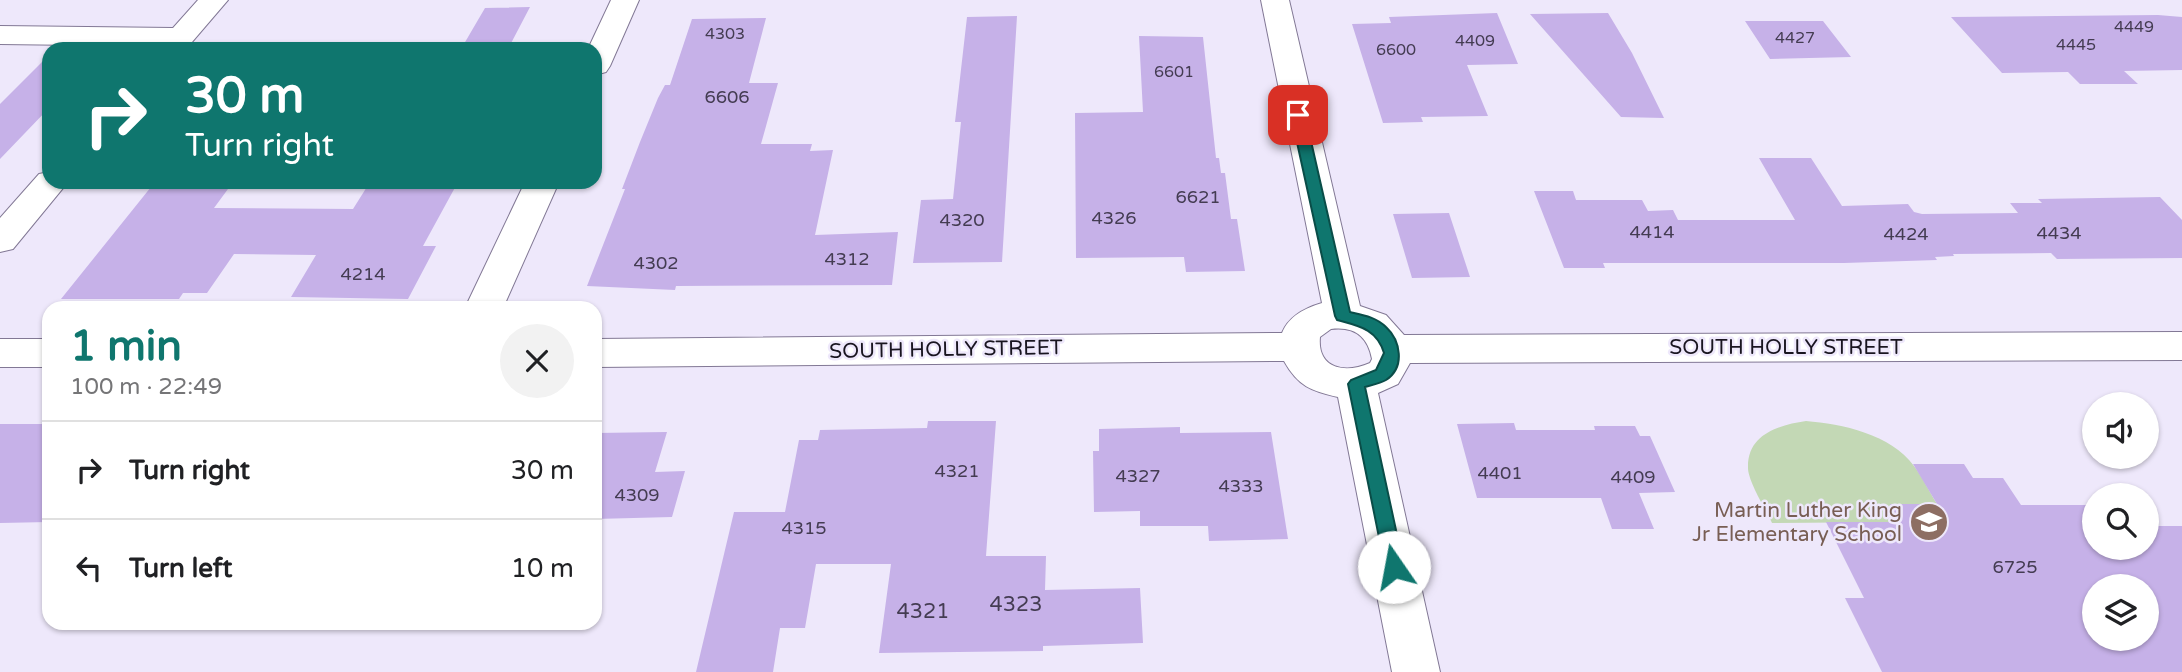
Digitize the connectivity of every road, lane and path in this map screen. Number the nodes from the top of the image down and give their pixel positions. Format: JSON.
{"nodes":[{"id":1,"x":214,"y":0,"type":"edge"},
{"id":2,"x":625,"y":0,"type":"edge"},
{"id":3,"x":1275,"y":0,"type":"edge"},
{"id":4,"x":0,"y":35,"type":"edge"},
{"id":5,"x":153,"y":42,"type":"edge"},
{"id":6,"x":176,"y":42,"type":"edge"},
{"id":7,"x":602,"y":51,"type":"edge"},
{"id":8,"x":45,"y":189,"type":"edge"},
{"id":9,"x":539,"y":189,"type":"edge"},
{"id":10,"x":0,"y":240,"type":"edge"},
{"id":11,"x":487,"y":301,"type":"edge"},
{"id":12,"x":1343,"y":316,"type":"junction"},
{"id":13,"x":2182,"y":346,"type":"edge"},
{"id":14,"x":1297,"y":347,"type":"junction"},
{"id":15,"x":1390,"y":348,"type":"junction"},
{"id":16,"x":0,"y":353,"type":"edge"},
{"id":17,"x":42,"y":353,"type":"edge"},
{"id":18,"x":602,"y":353,"type":"edge"},
{"id":19,"x":1356,"y":384,"type":"junction"},
{"id":20,"x":1416,"y":672,"type":"edge"}],
"edges":[{"from":1,"to":6,"type":"street"},
{"from":2,"to":7,"type":"street"},
{"from":3,"to":12,"type":"street"},
{"from":4,"to":5,"type":"street"},
{"from":8,"to":10,"type":"street"},
{"from":9,"to":11,"type":"street"},
{"from":12,"to":14,"type":"street"},
{"from":12,"to":15,"type":"street"},
{"from":13,"to":15,"type":"street","name":"SOUTH HOLLY STREET"},
{"from":14,"to":18,"type":"street","name":"SOUTH HOLLY STREET"},
{"from":14,"to":19,"type":"street"},
{"from":15,"to":19,"type":"street"},
{"from":16,"to":17,"type":"street"},
{"from":19,"to":20,"type":"street"}]}
